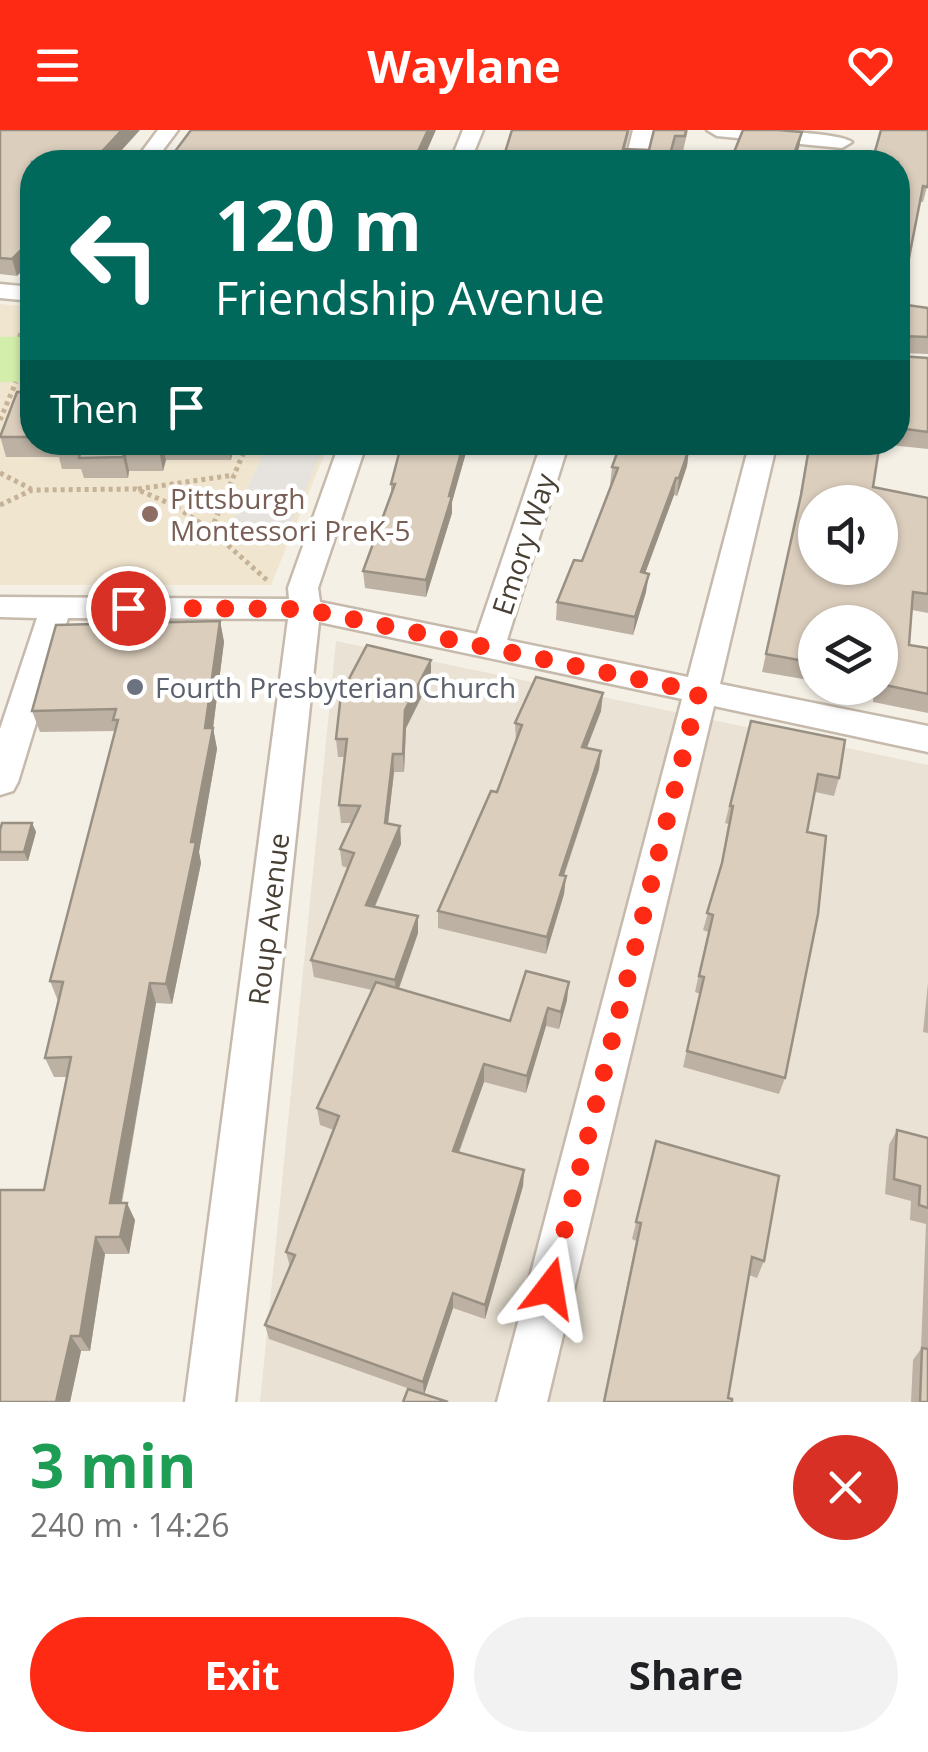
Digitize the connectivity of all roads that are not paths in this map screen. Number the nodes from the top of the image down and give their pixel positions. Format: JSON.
{"nodes":[{"id":1,"x":717,"y":130,"type":"edge"},
{"id":2,"x":841,"y":145,"type":"edge"},
{"id":3,"x":349,"y":455,"type":"edge"},
{"id":4,"x":552,"y":455,"type":"edge"},
{"id":5,"x":761,"y":455,"type":"edge"},
{"id":6,"x":0,"y":607,"type":"edge"},
{"id":7,"x":56,"y":607,"type":"junction"},
{"id":8,"x":305,"y":609,"type":"junction"},
{"id":9,"x":489,"y":646,"type":"junction"},
{"id":10,"x":699,"y":692,"type":"junction"},
{"id":11,"x":928,"y":739,"type":"edge"},
{"id":12,"x":0,"y":782,"type":"edge"},
{"id":13,"x":210,"y":1402,"type":"edge"},
{"id":14,"x":522,"y":1402,"type":"edge"}],
"edges":[{"from":1,"to":2,"type":"street"},
{"from":3,"to":8,"type":"street","name":"Roup Avenue"},
{"from":4,"to":9,"type":"street","name":"Emory Way"},
{"from":5,"to":10,"type":"street"},
{"from":6,"to":7,"type":"street"},
{"from":7,"to":8,"type":"street"},
{"from":7,"to":12,"type":"street"},
{"from":8,"to":9,"type":"street"},
{"from":8,"to":13,"type":"street","name":"Roup Avenue"},
{"from":9,"to":10,"type":"street"},
{"from":10,"to":11,"type":"street"},
{"from":10,"to":14,"type":"street"}]}
